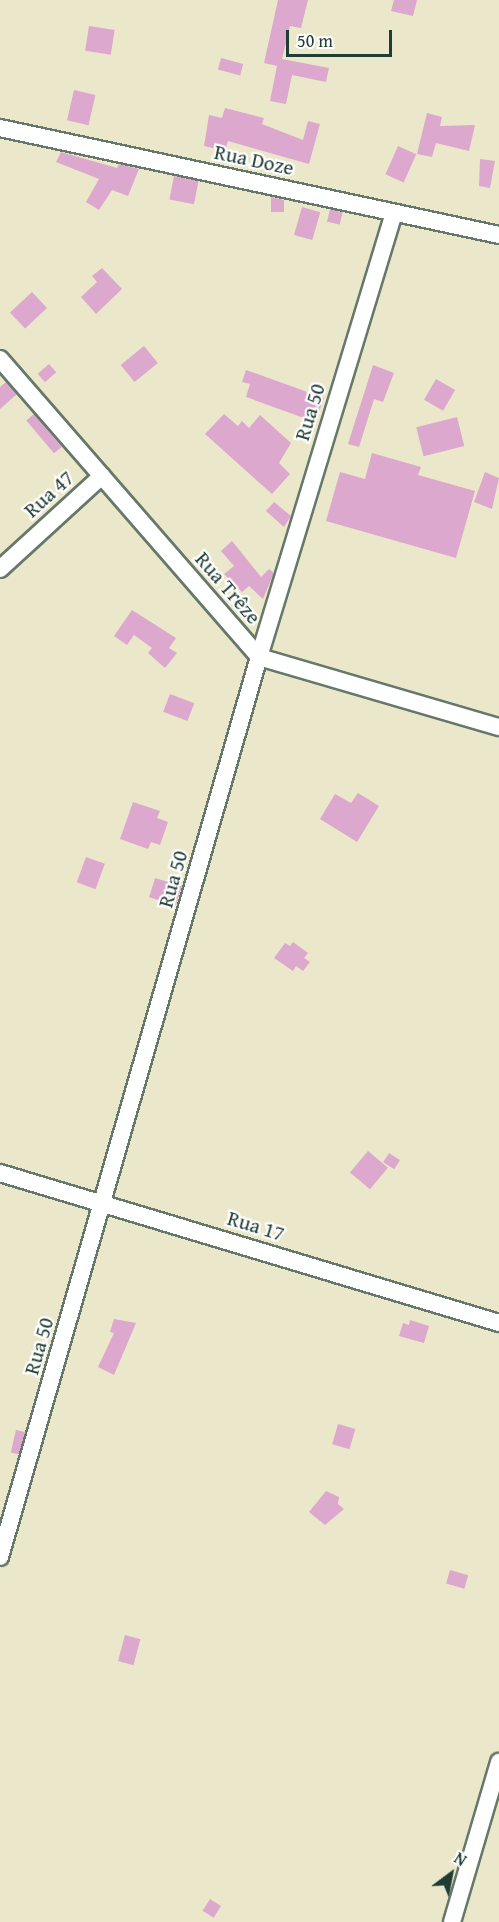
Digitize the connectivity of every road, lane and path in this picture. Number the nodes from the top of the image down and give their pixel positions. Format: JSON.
{"nodes":[{"id":1,"x":0,"y":128,"type":"edge"},
{"id":2,"x":394,"y":214,"type":"junction"},
{"id":3,"x":499,"y":235,"type":"edge"},
{"id":4,"x":0,"y":359,"type":"edge"},
{"id":5,"x":102,"y":476,"type":"junction"},
{"id":6,"x":0,"y":569,"type":"edge"},
{"id":7,"x":259,"y":657,"type":"junction"},
{"id":8,"x":499,"y":728,"type":"edge"},
{"id":9,"x":0,"y":1173,"type":"edge"},
{"id":10,"x":104,"y":1203,"type":"junction"},
{"id":11,"x":499,"y":1323,"type":"edge"},
{"id":12,"x":0,"y":1557,"type":"edge"},
{"id":13,"x":499,"y":1762,"type":"edge"},
{"id":14,"x":452,"y":1922,"type":"edge"}],
"edges":[{"from":1,"to":2,"type":"street","name":"Rua Doze"},
{"from":2,"to":3,"type":"street","name":"Rua Doze"},
{"from":2,"to":7,"type":"street","name":"Rua 50"},
{"from":4,"to":5,"type":"street","name":"Rua Trêze"},
{"from":5,"to":6,"type":"street","name":"Rua 47"},
{"from":5,"to":7,"type":"street","name":"Rua Trêze"},
{"from":7,"to":8,"type":"street","name":"Rua Trêze"},
{"from":7,"to":10,"type":"street","name":"Rua 50"},
{"from":9,"to":10,"type":"street","name":"Rua 17"},
{"from":10,"to":11,"type":"street","name":"Rua 17"},
{"from":10,"to":12,"type":"street","name":"Rua 50"},
{"from":13,"to":14,"type":"street"}]}
